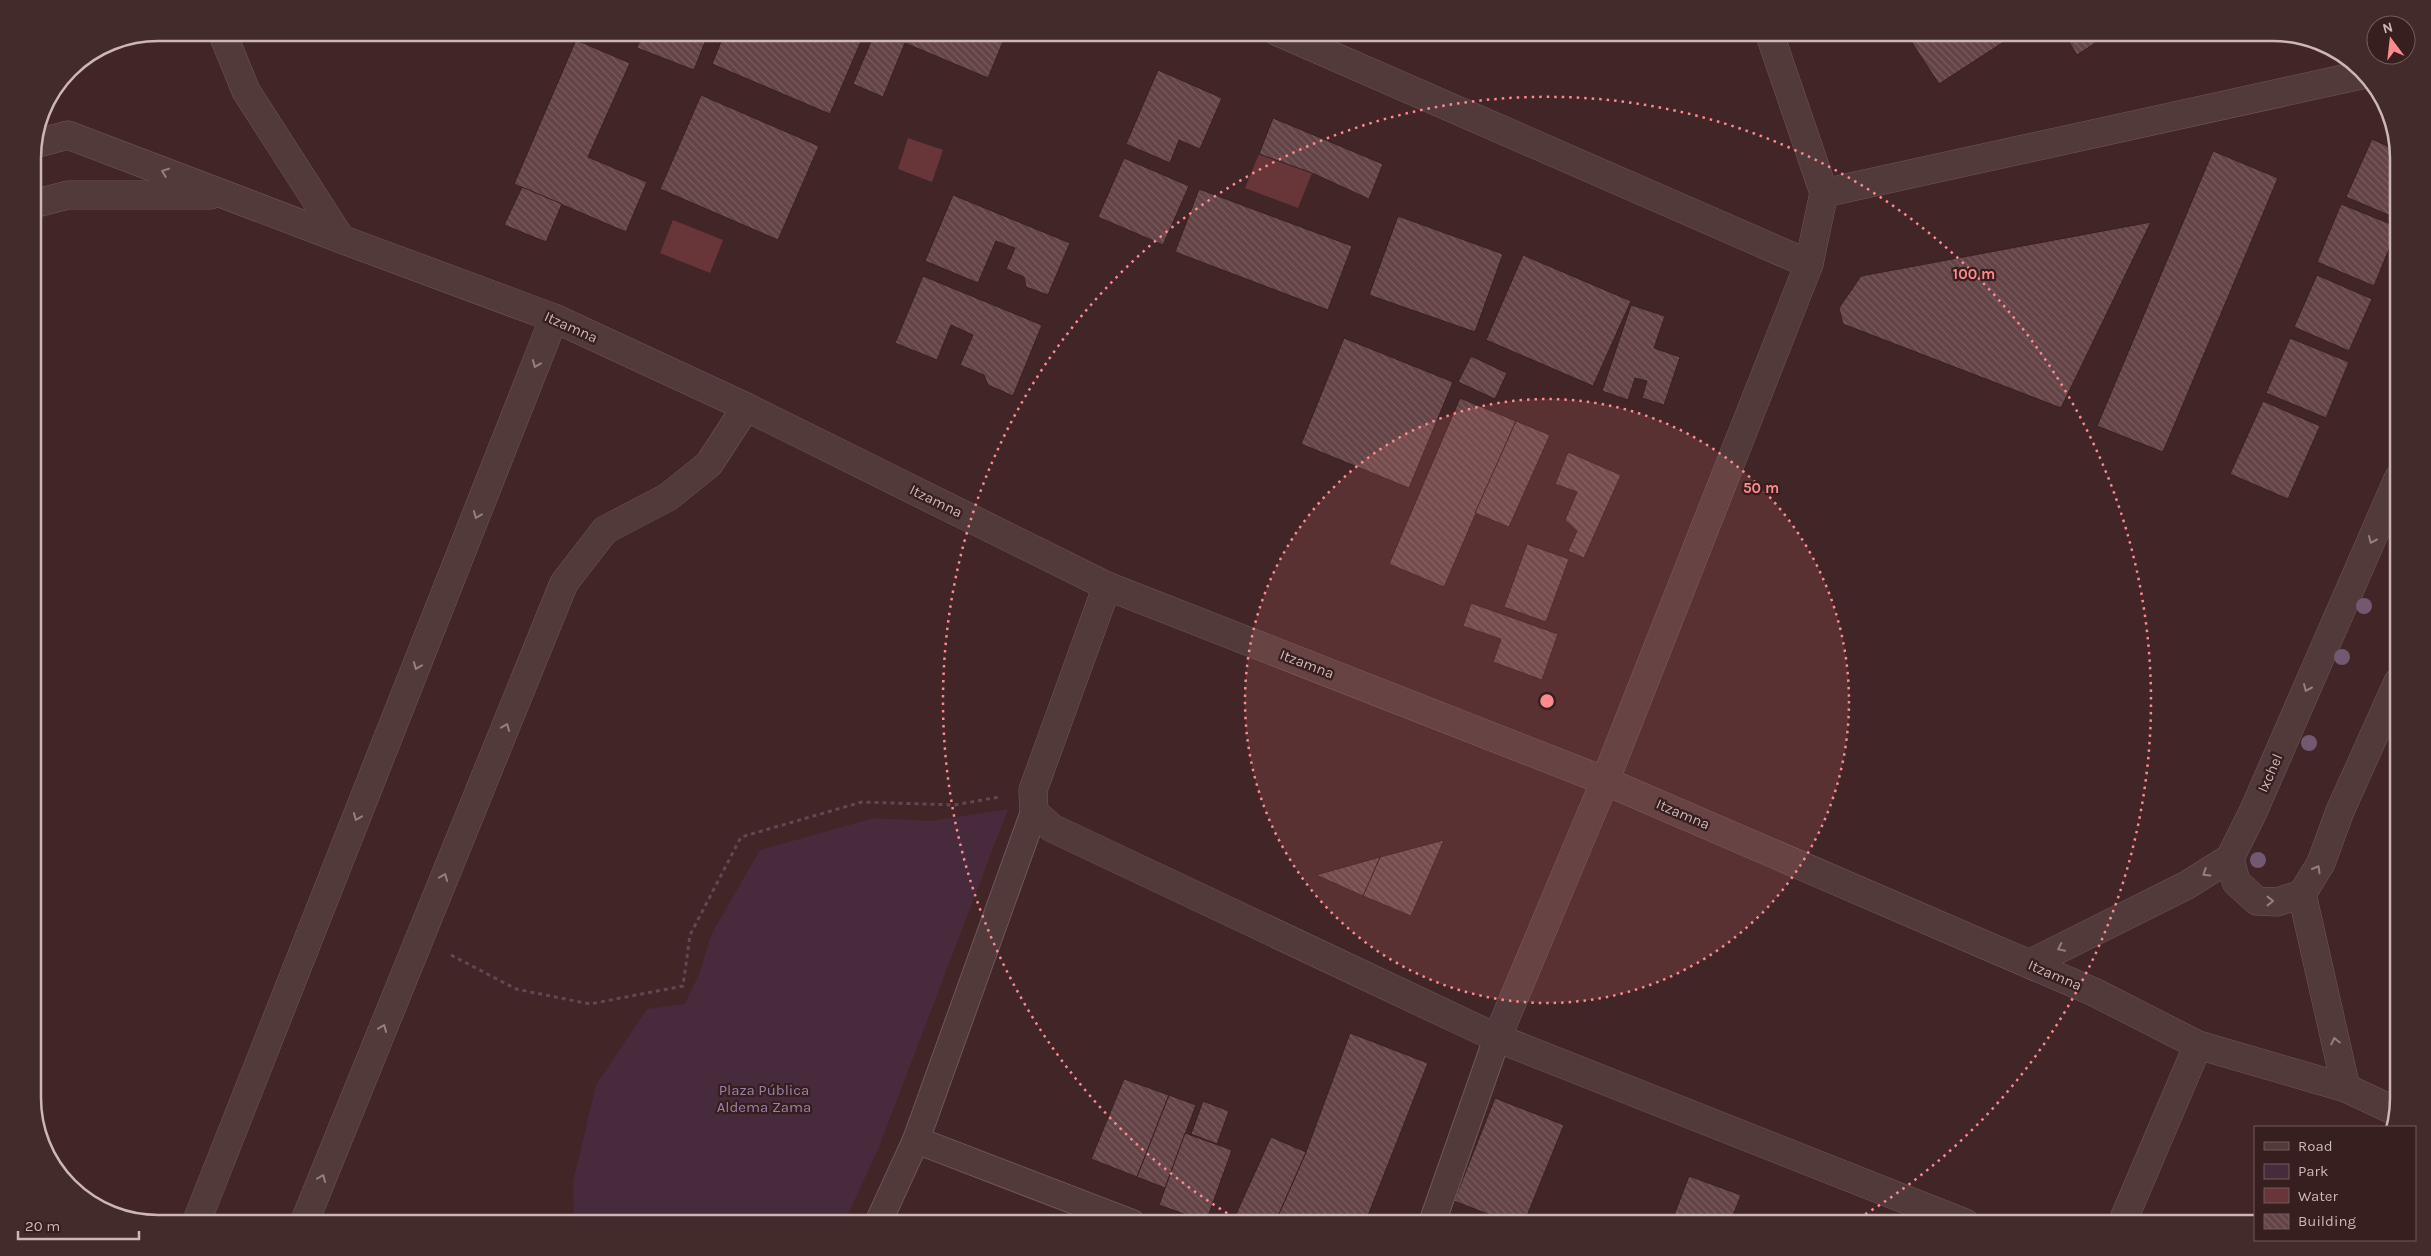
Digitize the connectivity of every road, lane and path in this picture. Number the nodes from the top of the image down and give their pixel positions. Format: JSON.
{"nodes":[{"id":1,"x":226,"y":41,"type":"edge"},
{"id":2,"x":1299,"y":41,"type":"edge"},
{"id":3,"x":1772,"y":41,"type":"edge"},
{"id":4,"x":2356,"y":76,"type":"edge"},
{"id":5,"x":43,"y":142,"type":"edge"},
{"id":6,"x":1824,"y":193,"type":"junction"},
{"id":7,"x":227,"y":195,"type":"junction"},
{"id":8,"x":42,"y":202,"type":"edge"},
{"id":9,"x":341,"y":239,"type":"junction"},
{"id":10,"x":1809,"y":264,"type":"junction"},
{"id":11,"x":554,"y":318,"type":"junction"},
{"id":12,"x":746,"y":407,"type":"junction"},
{"id":13,"x":2389,"y":499,"type":"edge"},
{"id":14,"x":1107,"y":586,"type":"junction"},
{"id":15,"x":2390,"y":701,"type":"edge"},
{"id":16,"x":1605,"y":781,"type":"junction"},
{"id":17,"x":1034,"y":801,"type":"junction"},
{"id":18,"x":2230,"y":858,"type":"junction"},
{"id":19,"x":2302,"y":894,"type":"junction"},
{"id":20,"x":420,"y":938,"type":"junction"},
{"id":21,"x":2029,"y":964,"type":"junction"},
{"id":22,"x":1497,"y":1038,"type":"junction"},
{"id":23,"x":2198,"y":1046,"type":"junction"},
{"id":24,"x":2346,"y":1088,"type":"junction"},
{"id":25,"x":2389,"y":1108,"type":"edge"},
{"id":26,"x":916,"y":1140,"type":"junction"},
{"id":27,"x":200,"y":1215,"type":"edge"},
{"id":28,"x":308,"y":1215,"type":"edge"},
{"id":29,"x":882,"y":1215,"type":"edge"},
{"id":30,"x":1109,"y":1215,"type":"edge"},
{"id":31,"x":1435,"y":1215,"type":"edge"},
{"id":32,"x":1942,"y":1215,"type":"edge"},
{"id":33,"x":2126,"y":1215,"type":"edge"}],
"edges":[{"from":1,"to":9,"type":"street"},
{"from":2,"to":10,"type":"street"},
{"from":3,"to":6,"type":"street"},
{"from":4,"to":6,"type":"street"},
{"from":7,"to":5,"type":"street","name":"Itzamna","one_way":true},
{"from":6,"to":10,"type":"street"},
{"from":7,"to":8,"type":"street"},
{"from":7,"to":9,"type":"street","name":"Itzamna"},
{"from":9,"to":11,"type":"street","name":"Itzamna"},
{"from":10,"to":16,"type":"street"},
{"from":11,"to":12,"type":"street","name":"Itzamna"},
{"from":11,"to":27,"type":"street","one_way":true},
{"from":12,"to":14,"type":"street","name":"Itzamna"},
{"from":20,"to":12,"type":"street","one_way":true},
{"from":13,"to":18,"type":"street","name":"Ixchel","one_way":true},
{"from":14,"to":16,"type":"street","name":"Itzamna"},
{"from":14,"to":17,"type":"street"},
{"from":19,"to":15,"type":"street","one_way":true},
{"from":16,"to":21,"type":"street","name":"Itzamna"},
{"from":16,"to":22,"type":"street"},
{"from":17,"to":20,"type":"path"},
{"from":17,"to":22,"type":"street"},
{"from":17,"to":26,"type":"street"},
{"from":18,"to":19,"type":"street","one_way":true},
{"from":18,"to":21,"type":"street","one_way":true},
{"from":24,"to":19,"type":"street","one_way":true},
{"from":28,"to":20,"type":"street","one_way":true},
{"from":21,"to":23,"type":"street","name":"Itzamna"},
{"from":22,"to":31,"type":"street"},
{"from":22,"to":32,"type":"street"},
{"from":23,"to":24,"type":"street","name":"Itzamna"},
{"from":23,"to":33,"type":"street"},
{"from":24,"to":25,"type":"street","name":"Itzamna"},
{"from":26,"to":29,"type":"street"},
{"from":26,"to":30,"type":"street"}]}
